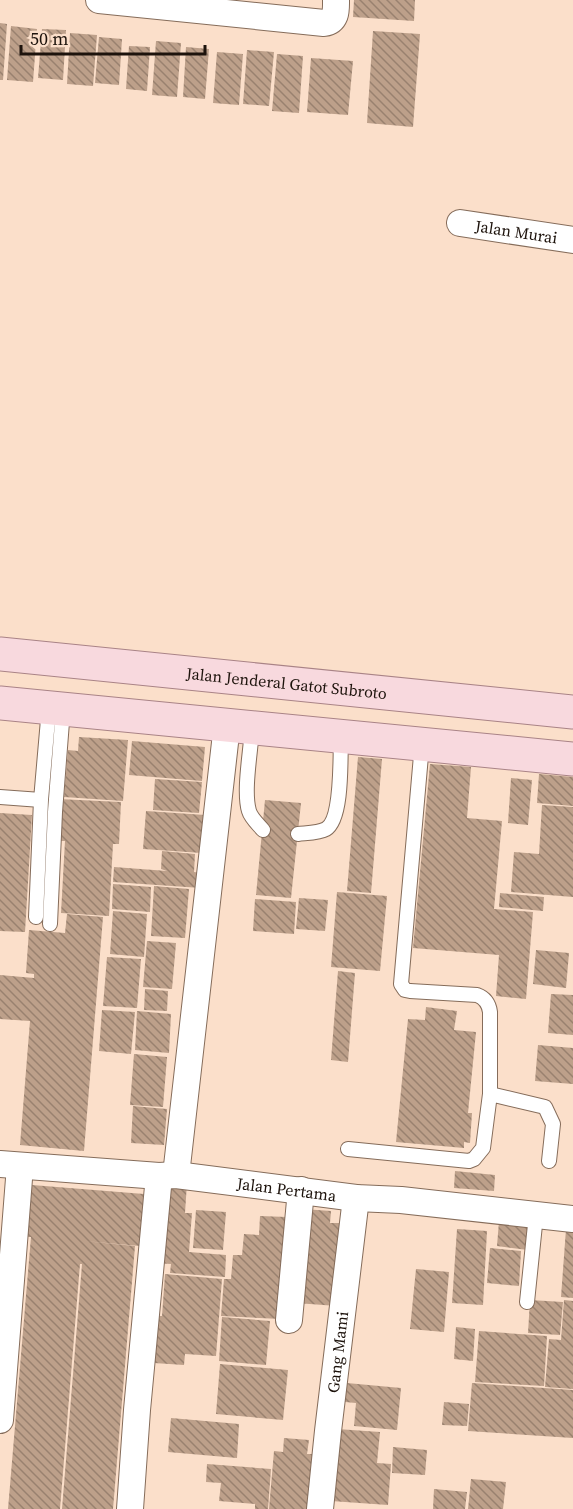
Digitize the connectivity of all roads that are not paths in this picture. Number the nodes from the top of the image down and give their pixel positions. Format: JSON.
{"nodes":[{"id":1,"x":99,"y":0,"type":"edge"},
{"id":2,"x":336,"y":0,"type":"edge"},
{"id":3,"x":147,"y":3,"type":"edge"},
{"id":4,"x":460,"y":223,"type":"dead end"},
{"id":5,"x":573,"y":240,"type":"edge"},
{"id":6,"x":0,"y":654,"type":"edge"},
{"id":7,"x":0,"y":703,"type":"edge"},
{"id":8,"x":56,"y":708,"type":"junction"},
{"id":9,"x":573,"y":712,"type":"edge"},
{"id":10,"x":240,"y":726,"type":"junction"},
{"id":11,"x":341,"y":736,"type":"junction"},
{"id":12,"x":422,"y":744,"type":"junction"},
{"id":13,"x":573,"y":759,"type":"edge"},
{"id":14,"x":0,"y":797,"type":"edge"},
{"id":15,"x":41,"y":800,"type":"junction"},
{"id":16,"x":263,"y":830,"type":"dead end"},
{"id":17,"x":298,"y":834,"type":"dead end"},
{"id":18,"x":36,"y":917,"type":"dead end"},
{"id":19,"x":50,"y":924,"type":"dead end"},
{"id":20,"x":490,"y":1094,"type":"junction"},
{"id":21,"x":348,"y":1149,"type":"dead end"},
{"id":22,"x":549,"y":1161,"type":"dead end"},
{"id":23,"x":10,"y":1165,"type":"edge"},
{"id":24,"x":167,"y":1175,"type":"junction"},
{"id":25,"x":301,"y":1190,"type":"junction"},
{"id":26,"x":356,"y":1197,"type":"junction"},
{"id":27,"x":536,"y":1215,"type":"junction"},
{"id":28,"x":573,"y":1219,"type":"edge"},
{"id":29,"x":527,"y":1302,"type":"dead end"},
{"id":30,"x":289,"y":1320,"type":"dead end"},
{"id":31,"x":0,"y":1420,"type":"edge"},
{"id":32,"x":130,"y":1509,"type":"edge"},
{"id":33,"x":320,"y":1509,"type":"edge"}],
"edges":[{"from":1,"to":3,"type":"street"},
{"from":2,"to":3,"type":"street"},
{"from":4,"to":5,"type":"street","name":"Jalan Murai"},
{"from":6,"to":9,"type":"main road","name":"Jalan Jenderal Gatot Subroto"},
{"from":7,"to":8,"type":"main road"},
{"from":8,"to":10,"type":"main road"},
{"from":8,"to":15,"type":"lane"},
{"from":8,"to":19,"type":"lane"},
{"from":10,"to":11,"type":"main road"},
{"from":10,"to":16,"type":"lane"},
{"from":10,"to":24,"type":"street"},
{"from":11,"to":12,"type":"main road"},
{"from":11,"to":17,"type":"lane"},
{"from":12,"to":13,"type":"main road"},
{"from":12,"to":20,"type":"lane"},
{"from":14,"to":15,"type":"lane"},
{"from":15,"to":18,"type":"lane"},
{"from":20,"to":21,"type":"lane"},
{"from":20,"to":22,"type":"lane"},
{"from":23,"to":24,"type":"street","name":"Jalan Pertama"},
{"from":23,"to":31,"type":"street"},
{"from":24,"to":25,"type":"street","name":"Jalan Pertama"},
{"from":24,"to":32,"type":"street"},
{"from":25,"to":26,"type":"street","name":"Jalan Pertama"},
{"from":25,"to":30,"type":"street"},
{"from":26,"to":27,"type":"street","name":"Jalan Pertama"},
{"from":26,"to":33,"type":"street","name":"Gang Mami"},
{"from":27,"to":28,"type":"street","name":"Jalan Pertama"},
{"from":27,"to":29,"type":"lane"}]}
